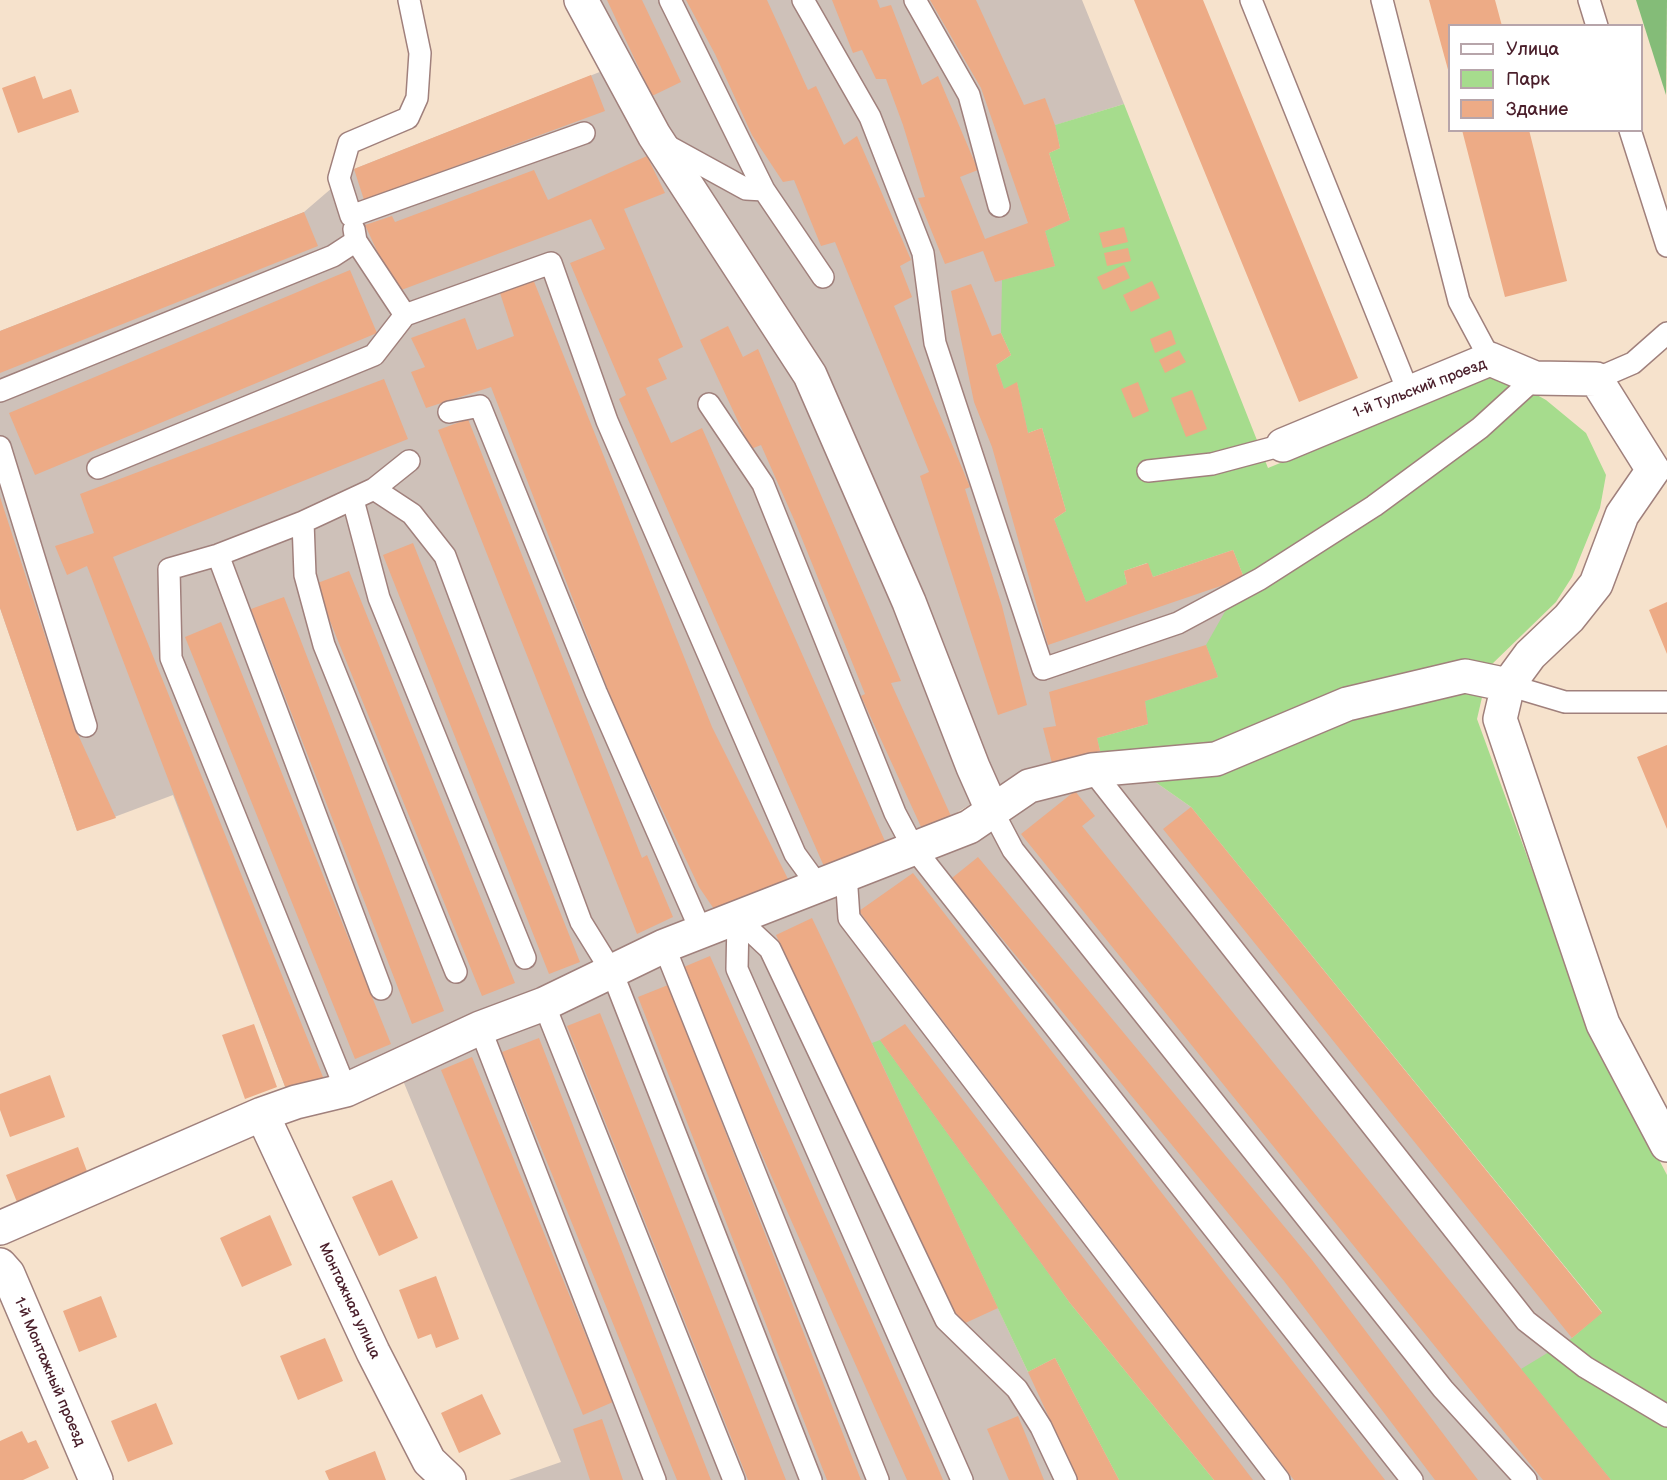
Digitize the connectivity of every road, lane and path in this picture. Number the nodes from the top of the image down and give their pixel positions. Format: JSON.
{"nodes":[{"id":1,"x":409,"y":0,"type":"edge"},
{"id":2,"x":581,"y":0,"type":"edge"},
{"id":3,"x":670,"y":0,"type":"edge"},
{"id":4,"x":803,"y":0,"type":"edge"},
{"id":5,"x":915,"y":0,"type":"edge"},
{"id":6,"x":1251,"y":0,"type":"edge"},
{"id":7,"x":1382,"y":0,"type":"edge"},
{"id":8,"x":1589,"y":0,"type":"edge"},
{"id":9,"x":1596,"y":24,"type":"edge"},
{"id":10,"x":1631,"y":132,"type":"edge"},
{"id":11,"x":584,"y":133,"type":"dead end"},
{"id":12,"x":658,"y":141,"type":"junction"},
{"id":13,"x":764,"y":190,"type":"junction"},
{"id":14,"x":999,"y":206,"type":"dead end"},
{"id":15,"x":351,"y":216,"type":"junction"},
{"id":16,"x":356,"y":241,"type":"junction"},
{"id":17,"x":1667,"y":246,"type":"edge"},
{"id":18,"x":824,"y":277,"type":"dead end"},
{"id":19,"x":405,"y":315,"type":"junction"},
{"id":20,"x":1667,"y":333,"type":"edge"},
{"id":21,"x":1490,"y":359,"type":"junction"},
{"id":22,"x":1535,"y":378,"type":"junction"},
{"id":23,"x":1596,"y":379,"type":"junction"},
{"id":24,"x":0,"y":391,"type":"edge"},
{"id":25,"x":1408,"y":391,"type":"junction"},
{"id":26,"x":709,"y":404,"type":"dead end"},
{"id":27,"x":449,"y":412,"type":"dead end"},
{"id":28,"x":1283,"y":445,"type":"joint"},
{"id":29,"x":0,"y":447,"type":"edge"},
{"id":30,"x":409,"y":461,"type":"dead end"},
{"id":31,"x":98,"y":468,"type":"dead end"},
{"id":32,"x":1660,"y":468,"type":"edge"},
{"id":33,"x":1148,"y":471,"type":"dead end"},
{"id":34,"x":374,"y":489,"type":"junction"},
{"id":35,"x":353,"y":500,"type":"junction"},
{"id":36,"x":303,"y":522,"type":"junction"},
{"id":37,"x":218,"y":555,"type":"junction"},
{"id":38,"x":1508,"y":685,"type":"junction"},
{"id":39,"x":1667,"y":702,"type":"edge"},
{"id":40,"x":86,"y":726,"type":"dead end"},
{"id":41,"x":1092,"y":770,"type":"junction"},
{"id":42,"x":993,"y":812,"type":"junction"},
{"id":43,"x":913,"y":847,"type":"junction"},
{"id":44,"x":832,"y":881,"type":"junction"},
{"id":45,"x":738,"y":919,"type":"junction"},
{"id":46,"x":701,"y":931,"type":"junction"},
{"id":47,"x":664,"y":946,"type":"junction"},
{"id":48,"x":525,"y":958,"type":"dead end"},
{"id":49,"x":456,"y":972,"type":"dead end"},
{"id":50,"x":612,"y":972,"type":"junction"},
{"id":51,"x":381,"y":989,"type":"dead end"},
{"id":52,"x":544,"y":1004,"type":"junction"},
{"id":53,"x":480,"y":1028,"type":"junction"},
{"id":54,"x":346,"y":1090,"type":"junction"},
{"id":55,"x":262,"y":1114,"type":"junction"},
{"id":56,"x":1667,"y":1145,"type":"edge"},
{"id":57,"x":0,"y":1228,"type":"edge"},
{"id":58,"x":0,"y":1265,"type":"edge"},
{"id":59,"x":1667,"y":1416,"type":"edge"},
{"id":60,"x":651,"y":1478,"type":"edge"},
{"id":61,"x":96,"y":1480,"type":"edge"},
{"id":62,"x":449,"y":1480,"type":"edge"},
{"id":63,"x":734,"y":1480,"type":"edge"},
{"id":64,"x":811,"y":1480,"type":"edge"},
{"id":65,"x":879,"y":1480,"type":"edge"},
{"id":66,"x":962,"y":1480,"type":"edge"},
{"id":67,"x":1066,"y":1480,"type":"edge"},
{"id":68,"x":1279,"y":1480,"type":"edge"},
{"id":69,"x":1412,"y":1480,"type":"edge"},
{"id":70,"x":1526,"y":1480,"type":"edge"}],
"edges":[{"from":1,"to":15,"type":"lane"},
{"from":2,"to":12,"type":"street"},
{"from":3,"to":13,"type":"lane"},
{"from":4,"to":22,"type":"lane"},
{"from":5,"to":14,"type":"lane"},
{"from":6,"to":25,"type":"lane"},
{"from":7,"to":21,"type":"lane"},
{"from":8,"to":9,"type":"lane"},
{"from":10,"to":17,"type":"lane"},
{"from":11,"to":15,"type":"lane"},
{"from":12,"to":13,"type":"lane"},
{"from":12,"to":42,"type":"street"},
{"from":13,"to":18,"type":"lane"},
{"from":15,"to":16,"type":"lane"},
{"from":16,"to":19,"type":"lane"},
{"from":16,"to":24,"type":"lane"},
{"from":19,"to":31,"type":"lane"},
{"from":19,"to":44,"type":"lane"},
{"from":20,"to":23,"type":"lane"},
{"from":21,"to":22,"type":"street","name":"1-й Тульский проезд"},
{"from":21,"to":25,"type":"street","name":"1-й Тульский проезд"},
{"from":22,"to":23,"type":"street","name":"1-й Тульский проезд"},
{"from":23,"to":32,"type":"street"},
{"from":25,"to":28,"type":"street","name":"1-й Тульский проезд"},
{"from":26,"to":43,"type":"lane"},
{"from":27,"to":46,"type":"lane"},
{"from":28,"to":33,"type":"lane"},
{"from":29,"to":40,"type":"lane"},
{"from":30,"to":34,"type":"lane"},
{"from":32,"to":38,"type":"street"},
{"from":34,"to":35,"type":"lane"},
{"from":34,"to":50,"type":"lane"},
{"from":35,"to":36,"type":"lane"},
{"from":35,"to":48,"type":"lane"},
{"from":36,"to":37,"type":"lane"},
{"from":36,"to":49,"type":"lane"},
{"from":37,"to":51,"type":"lane"},
{"from":37,"to":54,"type":"lane"},
{"from":38,"to":39,"type":"lane"},
{"from":38,"to":41,"type":"street"},
{"from":38,"to":56,"type":"street"},
{"from":41,"to":42,"type":"street"},
{"from":41,"to":59,"type":"lane"},
{"from":42,"to":43,"type":"street"},
{"from":42,"to":70,"type":"lane"},
{"from":43,"to":44,"type":"street"},
{"from":43,"to":69,"type":"lane"},
{"from":44,"to":45,"type":"street"},
{"from":44,"to":68,"type":"lane"},
{"from":45,"to":46,"type":"street"},
{"from":45,"to":66,"type":"lane"},
{"from":45,"to":67,"type":"lane"},
{"from":46,"to":47,"type":"street"},
{"from":47,"to":50,"type":"street"},
{"from":47,"to":65,"type":"lane"},
{"from":50,"to":52,"type":"street"},
{"from":50,"to":64,"type":"lane"},
{"from":52,"to":53,"type":"street"},
{"from":52,"to":63,"type":"lane"},
{"from":53,"to":54,"type":"street"},
{"from":53,"to":60,"type":"lane"},
{"from":54,"to":55,"type":"street"},
{"from":55,"to":57,"type":"street"},
{"from":55,"to":62,"type":"street","name":"Монтажная улица"},
{"from":58,"to":61,"type":"street","name":"1-й Монтажный проезд"}]}
